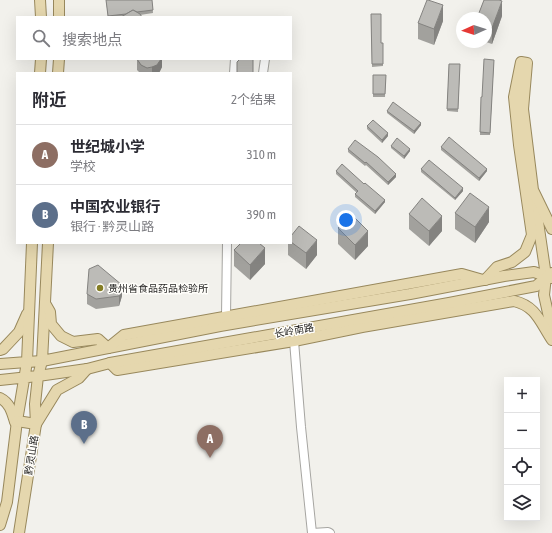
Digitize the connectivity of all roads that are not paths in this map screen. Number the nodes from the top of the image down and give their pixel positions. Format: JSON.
{"nodes":[{"id":1,"x":40,"y":0,"type":"edge"},
{"id":2,"x":59,"y":0,"type":"edge"},
{"id":3,"x":40,"y":16,"type":"edge"},
{"id":4,"x":59,"y":16,"type":"edge"},
{"id":5,"x":41,"y":60,"type":"edge"},
{"id":6,"x":59,"y":60,"type":"edge"},
{"id":7,"x":235,"y":60,"type":"edge"},
{"id":8,"x":265,"y":60,"type":"edge"},
{"id":9,"x":40,"y":72,"type":"edge"},
{"id":10,"x":58,"y":72,"type":"edge"},
{"id":11,"x":234,"y":72,"type":"edge"},
{"id":12,"x":263,"y":72,"type":"edge"},
{"id":13,"x":533,"y":190,"type":"junction"},
{"id":14,"x":552,"y":229,"type":"edge"},
{"id":15,"x":532,"y":235,"type":"junction"},
{"id":16,"x":32,"y":244,"type":"edge"},
{"id":17,"x":48,"y":244,"type":"edge"},
{"id":18,"x":227,"y":244,"type":"edge"},
{"id":19,"x":504,"y":276,"type":"junction"},
{"id":20,"x":551,"y":278,"type":"edge"},
{"id":21,"x":485,"y":280,"type":"junction"},
{"id":22,"x":506,"y":292,"type":"junction"},
{"id":23,"x":478,"y":297,"type":"junction"},
{"id":24,"x":44,"y":301,"type":"junction"},
{"id":25,"x":494,"y":304,"type":"junction"},
{"id":26,"x":30,"y":305,"type":"junction"},
{"id":27,"x":226,"y":317,"type":"junction"},
{"id":28,"x":552,"y":331,"type":"edge"},
{"id":29,"x":552,"y":340,"type":"edge"},
{"id":30,"x":294,"y":341,"type":"junction"},
{"id":31,"x":108,"y":348,"type":"junction"},
{"id":32,"x":0,"y":350,"type":"edge"},
{"id":33,"x":84,"y":352,"type":"junction"},
{"id":34,"x":42,"y":360,"type":"junction"},
{"id":35,"x":27,"y":362,"type":"junction"},
{"id":36,"x":110,"y":363,"type":"junction"},
{"id":37,"x":0,"y":364,"type":"edge"},
{"id":38,"x":87,"y":369,"type":"junction"},
{"id":39,"x":38,"y":376,"type":"junction"},
{"id":40,"x":24,"y":377,"type":"junction"},
{"id":41,"x":0,"y":380,"type":"edge"},
{"id":42,"x":0,"y":398,"type":"edge"},
{"id":43,"x":36,"y":424,"type":"junction"},
{"id":44,"x":16,"y":425,"type":"junction"},
{"id":45,"x":0,"y":525,"type":"edge"},
{"id":46,"x":19,"y":533,"type":"edge"},
{"id":47,"x":312,"y":533,"type":"edge"},
{"id":48,"x":330,"y":533,"type":"edge"}],
"edges":[{"from":1,"to":3,"type":"main road"},
{"from":2,"to":4,"type":"main road"},
{"from":5,"to":9,"type":"main road"},
{"from":6,"to":10,"type":"main road"},
{"from":7,"to":11,"type":"street"},
{"from":8,"to":12,"type":"street"},
{"from":13,"to":14,"type":"main road"},
{"from":13,"to":15,"type":"main road"},
{"from":13,"to":20,"type":"main road"},
{"from":15,"to":20,"type":"main road"},
{"from":15,"to":21,"type":"main road"},
{"from":16,"to":26,"type":"main road"},
{"from":17,"to":24,"type":"main road"},
{"from":18,"to":27,"type":"street"},
{"from":19,"to":20,"type":"main road","name":"长岭南路"},
{"from":19,"to":21,"type":"main road","name":"长岭南路"},
{"from":19,"to":22,"type":"main road"},
{"from":20,"to":22,"type":"main road","name":"长岭南路"},
{"from":20,"to":28,"type":"main road"},
{"from":21,"to":27,"type":"main road"},
{"from":21,"to":31,"type":"main road","name":"长岭南路"},
{"from":22,"to":23,"type":"main road","name":"长岭南路"},
{"from":22,"to":25,"type":"main road"},
{"from":23,"to":25,"type":"main road"},
{"from":23,"to":36,"type":"main road","name":"长岭南路"},
{"from":24,"to":26,"type":"main road"},
{"from":24,"to":31,"type":"main road"},
{"from":24,"to":34,"type":"main road"},
{"from":25,"to":29,"type":"main road"},
{"from":25,"to":30,"type":"main road"},
{"from":26,"to":32,"type":"main road"},
{"from":26,"to":35,"type":"main road"},
{"from":27,"to":31,"type":"main road"},
{"from":30,"to":36,"type":"main road"},
{"from":30,"to":47,"type":"street"},
{"from":31,"to":33,"type":"main road","name":"长岭南路"},
{"from":33,"to":34,"type":"main road","name":"长岭南路"},
{"from":33,"to":38,"type":"main road"},
{"from":34,"to":35,"type":"main road","name":"长岭南路"},
{"from":34,"to":39,"type":"main road","name":"黔灵山路"},
{"from":35,"to":37,"type":"main road"},
{"from":35,"to":40,"type":"main road","name":"黔灵山路"},
{"from":36,"to":38,"type":"main road","name":"长岭南路"},
{"from":38,"to":39,"type":"main road","name":"长岭南路"},
{"from":38,"to":43,"type":"main road"},
{"from":39,"to":40,"type":"main road","name":"长岭南路"},
{"from":39,"to":43,"type":"main road","name":"黔灵山路"},
{"from":40,"to":41,"type":"main road"},
{"from":40,"to":44,"type":"main road","name":"黔灵山路"},
{"from":42,"to":44,"type":"main road"},
{"from":43,"to":44,"type":"main road"},
{"from":43,"to":46,"type":"main road","name":"黔灵山路"},
{"from":44,"to":45,"type":"main road","name":"黔灵山路"},
{"from":47,"to":48,"type":"street"}]}
